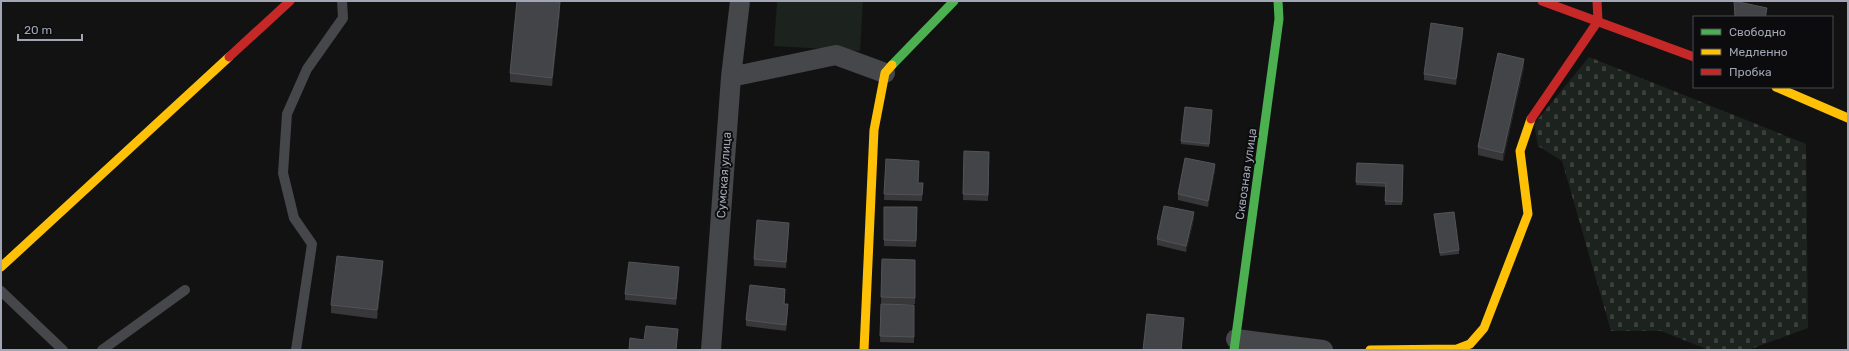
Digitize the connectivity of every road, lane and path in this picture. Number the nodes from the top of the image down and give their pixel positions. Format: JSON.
{"nodes":[{"id":1,"x":290,"y":1,"type":"edge"},
{"id":2,"x":342,"y":1,"type":"edge"},
{"id":3,"x":740,"y":1,"type":"edge"},
{"id":4,"x":954,"y":1,"type":"edge"},
{"id":5,"x":1278,"y":1,"type":"edge"},
{"id":6,"x":1542,"y":1,"type":"edge"},
{"id":7,"x":1597,"y":1,"type":"edge"},
{"id":8,"x":1598,"y":22,"type":"junction"},
{"id":9,"x":1693,"y":57,"type":"edge"},
{"id":10,"x":885,"y":73,"type":"junction"},
{"id":11,"x":731,"y":77,"type":"junction"},
{"id":12,"x":1778,"y":88,"type":"edge"},
{"id":13,"x":1848,"y":118,"type":"edge"},
{"id":14,"x":1,"y":267,"type":"edge"},
{"id":15,"x":185,"y":290,"type":"dead end"},
{"id":16,"x":1,"y":291,"type":"edge"},
{"id":17,"x":1235,"y":345,"type":"edge"},
{"id":18,"x":63,"y":350,"type":"edge"},
{"id":19,"x":102,"y":350,"type":"edge"},
{"id":20,"x":296,"y":350,"type":"edge"},
{"id":21,"x":711,"y":350,"type":"edge"},
{"id":22,"x":864,"y":350,"type":"edge"},
{"id":23,"x":1323,"y":350,"type":"edge"},
{"id":24,"x":1370,"y":350,"type":"edge"}],
"edges":[{"from":1,"to":14,"type":"street"},
{"from":2,"to":20,"type":"lane"},
{"from":3,"to":11,"type":"street","name":"Сумская улица"},
{"from":4,"to":10,"type":"street"},
{"from":5,"to":17,"type":"street","name":"Сквозная улица"},
{"from":6,"to":8,"type":"street"},
{"from":7,"to":8,"type":"street"},
{"from":8,"to":9,"type":"street"},
{"from":8,"to":24,"type":"street"},
{"from":10,"to":11,"type":"street"},
{"from":10,"to":22,"type":"street"},
{"from":11,"to":21,"type":"street","name":"Сумская улица"},
{"from":12,"to":13,"type":"street"},
{"from":15,"to":19,"type":"lane"},
{"from":16,"to":18,"type":"lane"},
{"from":17,"to":23,"type":"street"}]}
